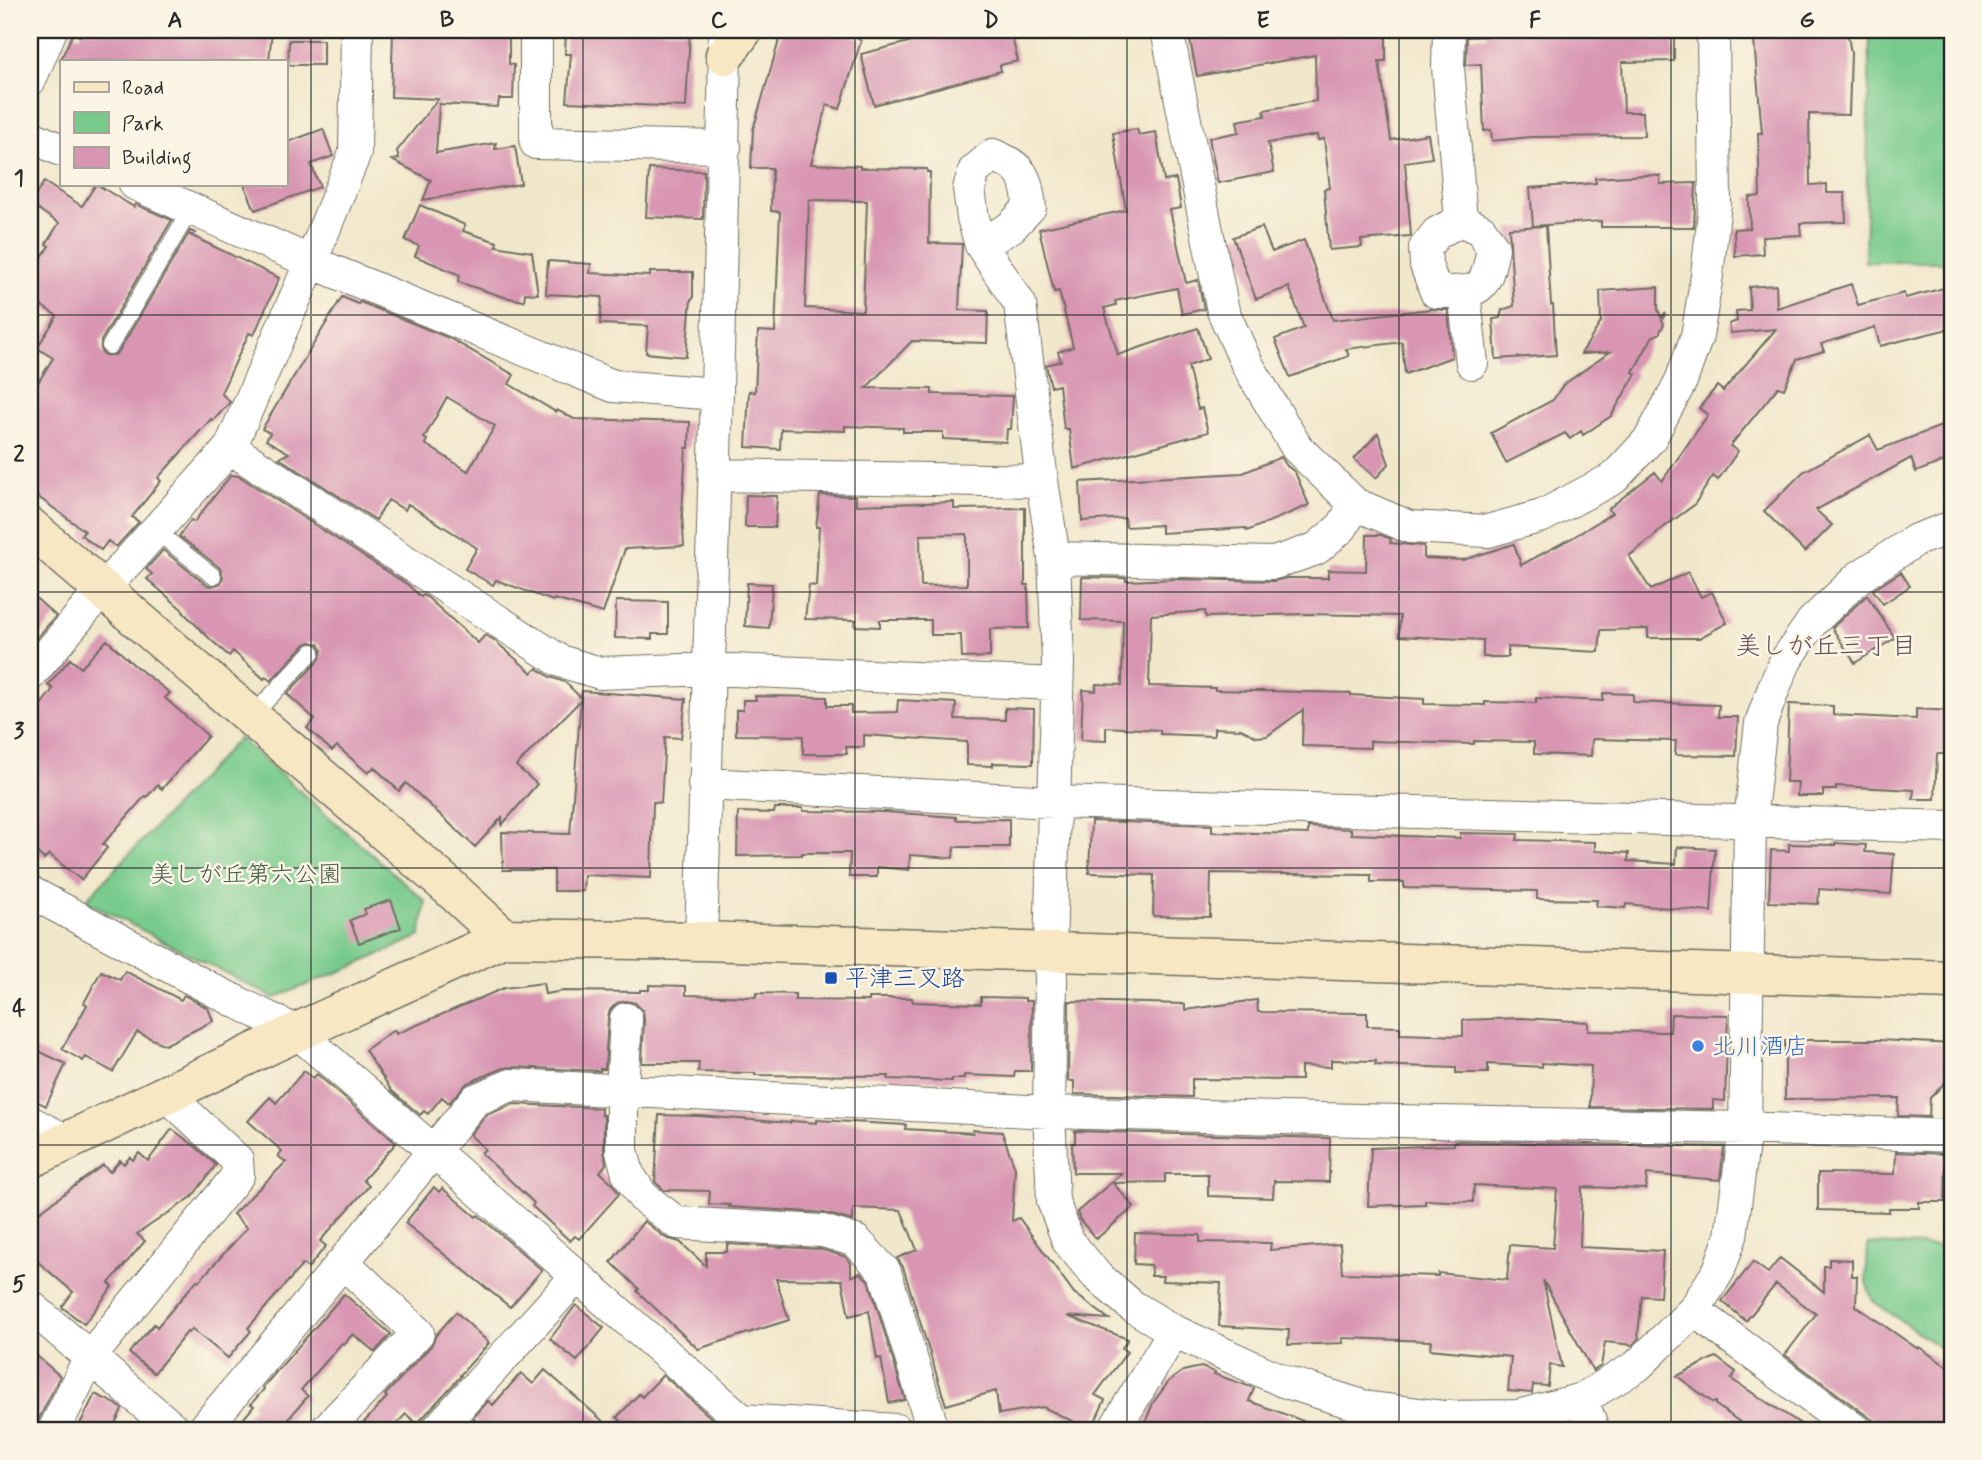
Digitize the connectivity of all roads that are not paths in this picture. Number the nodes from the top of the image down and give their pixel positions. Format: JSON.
{"nodes":[{"id":1,"x":51,"y":30,"type":"edge"},
{"id":2,"x":357,"y":30,"type":"edge"},
{"id":3,"x":536,"y":30,"type":"edge"},
{"id":4,"x":1167,"y":30,"type":"edge"},
{"id":5,"x":1449,"y":30,"type":"edge"},
{"id":6,"x":1713,"y":30,"type":"edge"},
{"id":7,"x":731,"y":38,"type":"edge"},
{"id":8,"x":30,"y":80,"type":"edge"},
{"id":9,"x":30,"y":136,"type":"edge"},
{"id":10,"x":724,"y":147,"type":"junction"},
{"id":11,"x":60,"y":150,"type":"edge"},
{"id":12,"x":139,"y":186,"type":"edge"},
{"id":13,"x":191,"y":209,"type":"junction"},
{"id":14,"x":1461,"y":220,"type":"junction"},
{"id":15,"x":981,"y":245,"type":"dead end"},
{"id":16,"x":311,"y":262,"type":"junction"},
{"id":17,"x":1464,"y":292,"type":"junction"},
{"id":18,"x":110,"y":346,"type":"dead end"},
{"id":19,"x":1472,"y":363,"type":"dead end"},
{"id":20,"x":717,"y":394,"type":"junction"},
{"id":21,"x":230,"y":448,"type":"junction"},
{"id":22,"x":715,"y":475,"type":"junction"},
{"id":23,"x":1042,"y":481,"type":"junction"},
{"id":24,"x":1355,"y":504,"type":"junction"},
{"id":25,"x":30,"y":527,"type":"edge"},
{"id":26,"x":1952,"y":527,"type":"edge"},
{"id":27,"x":156,"y":531,"type":"junction"},
{"id":28,"x":1054,"y":558,"type":"junction"},
{"id":29,"x":213,"y":576,"type":"dead end"},
{"id":30,"x":102,"y":590,"type":"junction"},
{"id":31,"x":312,"y":652,"type":"dead end"},
{"id":32,"x":710,"y":669,"type":"junction"},
{"id":33,"x":30,"y":675,"type":"edge"},
{"id":34,"x":1057,"y":684,"type":"junction"},
{"id":35,"x":251,"y":717,"type":"junction"},
{"id":36,"x":704,"y":784,"type":"junction"},
{"id":37,"x":1054,"y":802,"type":"junction"},
{"id":38,"x":1750,"y":821,"type":"junction"},
{"id":39,"x":1952,"y":827,"type":"edge"},
{"id":40,"x":30,"y":892,"type":"edge"},
{"id":41,"x":504,"y":939,"type":"junction"},
{"id":42,"x":701,"y":941,"type":"junction"},
{"id":43,"x":1050,"y":951,"type":"junction"},
{"id":44,"x":1748,"y":974,"type":"junction"},
{"id":45,"x":1952,"y":980,"type":"edge"},
{"id":46,"x":626,"y":1019,"type":"dead end"},
{"id":47,"x":297,"y":1032,"type":"junction"},
{"id":48,"x":622,"y":1090,"type":"junction"},
{"id":49,"x":167,"y":1094,"type":"junction"},
{"id":50,"x":1049,"y":1112,"type":"junction"},
{"id":51,"x":30,"y":1122,"type":"edge"},
{"id":52,"x":1745,"y":1128,"type":"junction"},
{"id":53,"x":1952,"y":1136,"type":"edge"},
{"id":54,"x":67,"y":1141,"type":"junction"},
{"id":55,"x":433,"y":1150,"type":"junction"},
{"id":56,"x":30,"y":1159,"type":"edge"},
{"id":57,"x":343,"y":1262,"type":"junction"},
{"id":58,"x":577,"y":1276,"type":"junction"},
{"id":59,"x":30,"y":1306,"type":"edge"},
{"id":60,"x":1694,"y":1310,"type":"junction"},
{"id":61,"x":1174,"y":1331,"type":"junction"},
{"id":62,"x":90,"y":1357,"type":"junction"},
{"id":63,"x":1582,"y":1399,"type":"junction"},
{"id":64,"x":741,"y":1425,"type":"edge"},
{"id":65,"x":54,"y":1430,"type":"edge"},
{"id":66,"x":175,"y":1430,"type":"edge"},
{"id":67,"x":203,"y":1430,"type":"edge"},
{"id":68,"x":326,"y":1430,"type":"edge"},
{"id":69,"x":437,"y":1430,"type":"edge"},
{"id":70,"x":896,"y":1430,"type":"edge"},
{"id":71,"x":933,"y":1430,"type":"edge"},
{"id":72,"x":1114,"y":1430,"type":"edge"},
{"id":73,"x":1593,"y":1430,"type":"edge"},
{"id":74,"x":1855,"y":1430,"type":"edge"}],
"edges":[{"from":1,"to":8,"type":"street"},
{"from":2,"to":16,"type":"street"},
{"from":3,"to":10,"type":"street"},
{"from":4,"to":24,"type":"street"},
{"from":5,"to":14,"type":"street"},
{"from":6,"to":24,"type":"street"},
{"from":7,"to":10,"type":"street"},
{"from":9,"to":11,"type":"street"},
{"from":10,"to":20,"type":"street"},
{"from":12,"to":13,"type":"street"},
{"from":13,"to":16,"type":"street"},
{"from":13,"to":18,"type":"lane"},
{"from":14,"to":17,"type":"street"},
{"from":14,"to":17,"type":"street"},
{"from":15,"to":23,"type":"street"},
{"from":16,"to":20,"type":"street"},
{"from":16,"to":21,"type":"street"},
{"from":17,"to":19,"type":"street"},
{"from":20,"to":22,"type":"street"},
{"from":21,"to":27,"type":"street"},
{"from":21,"to":32,"type":"street"},
{"from":22,"to":23,"type":"street"},
{"from":22,"to":32,"type":"street"},
{"from":23,"to":28,"type":"street"},
{"from":24,"to":28,"type":"street"},
{"from":25,"to":30,"type":"street"},
{"from":26,"to":38,"type":"street"},
{"from":27,"to":29,"type":"lane"},
{"from":27,"to":30,"type":"street"},
{"from":28,"to":34,"type":"street"},
{"from":30,"to":33,"type":"street"},
{"from":30,"to":35,"type":"street"},
{"from":31,"to":35,"type":"lane"},
{"from":32,"to":34,"type":"street"},
{"from":32,"to":36,"type":"street"},
{"from":34,"to":37,"type":"street"},
{"from":35,"to":41,"type":"street"},
{"from":36,"to":37,"type":"street"},
{"from":36,"to":42,"type":"street"},
{"from":37,"to":38,"type":"street"},
{"from":37,"to":43,"type":"street"},
{"from":38,"to":39,"type":"street"},
{"from":38,"to":44,"type":"street"},
{"from":40,"to":47,"type":"street"},
{"from":41,"to":42,"type":"street"},
{"from":41,"to":47,"type":"street"},
{"from":42,"to":43,"type":"street"},
{"from":43,"to":44,"type":"street"},
{"from":43,"to":50,"type":"street"},
{"from":44,"to":45,"type":"street"},
{"from":44,"to":52,"type":"street"},
{"from":46,"to":48,"type":"street"},
{"from":47,"to":49,"type":"street"},
{"from":47,"to":55,"type":"street"},
{"from":48,"to":50,"type":"street"},
{"from":48,"to":55,"type":"street"},
{"from":48,"to":71,"type":"street"},
{"from":49,"to":54,"type":"street"},
{"from":49,"to":62,"type":"street"},
{"from":50,"to":52,"type":"street"},
{"from":50,"to":61,"type":"street"},
{"from":51,"to":54,"type":"street"},
{"from":52,"to":53,"type":"street"},
{"from":52,"to":60,"type":"street"},
{"from":54,"to":56,"type":"street"},
{"from":55,"to":57,"type":"street"},
{"from":55,"to":58,"type":"street"},
{"from":57,"to":67,"type":"street"},
{"from":57,"to":68,"type":"street"},
{"from":58,"to":64,"type":"street"},
{"from":58,"to":69,"type":"street"},
{"from":59,"to":62,"type":"street"},
{"from":60,"to":63,"type":"street"},
{"from":60,"to":74,"type":"street"},
{"from":61,"to":63,"type":"street"},
{"from":61,"to":72,"type":"street"},
{"from":62,"to":65,"type":"street"},
{"from":62,"to":66,"type":"street"},
{"from":63,"to":73,"type":"street"},
{"from":64,"to":70,"type":"street"}]}
